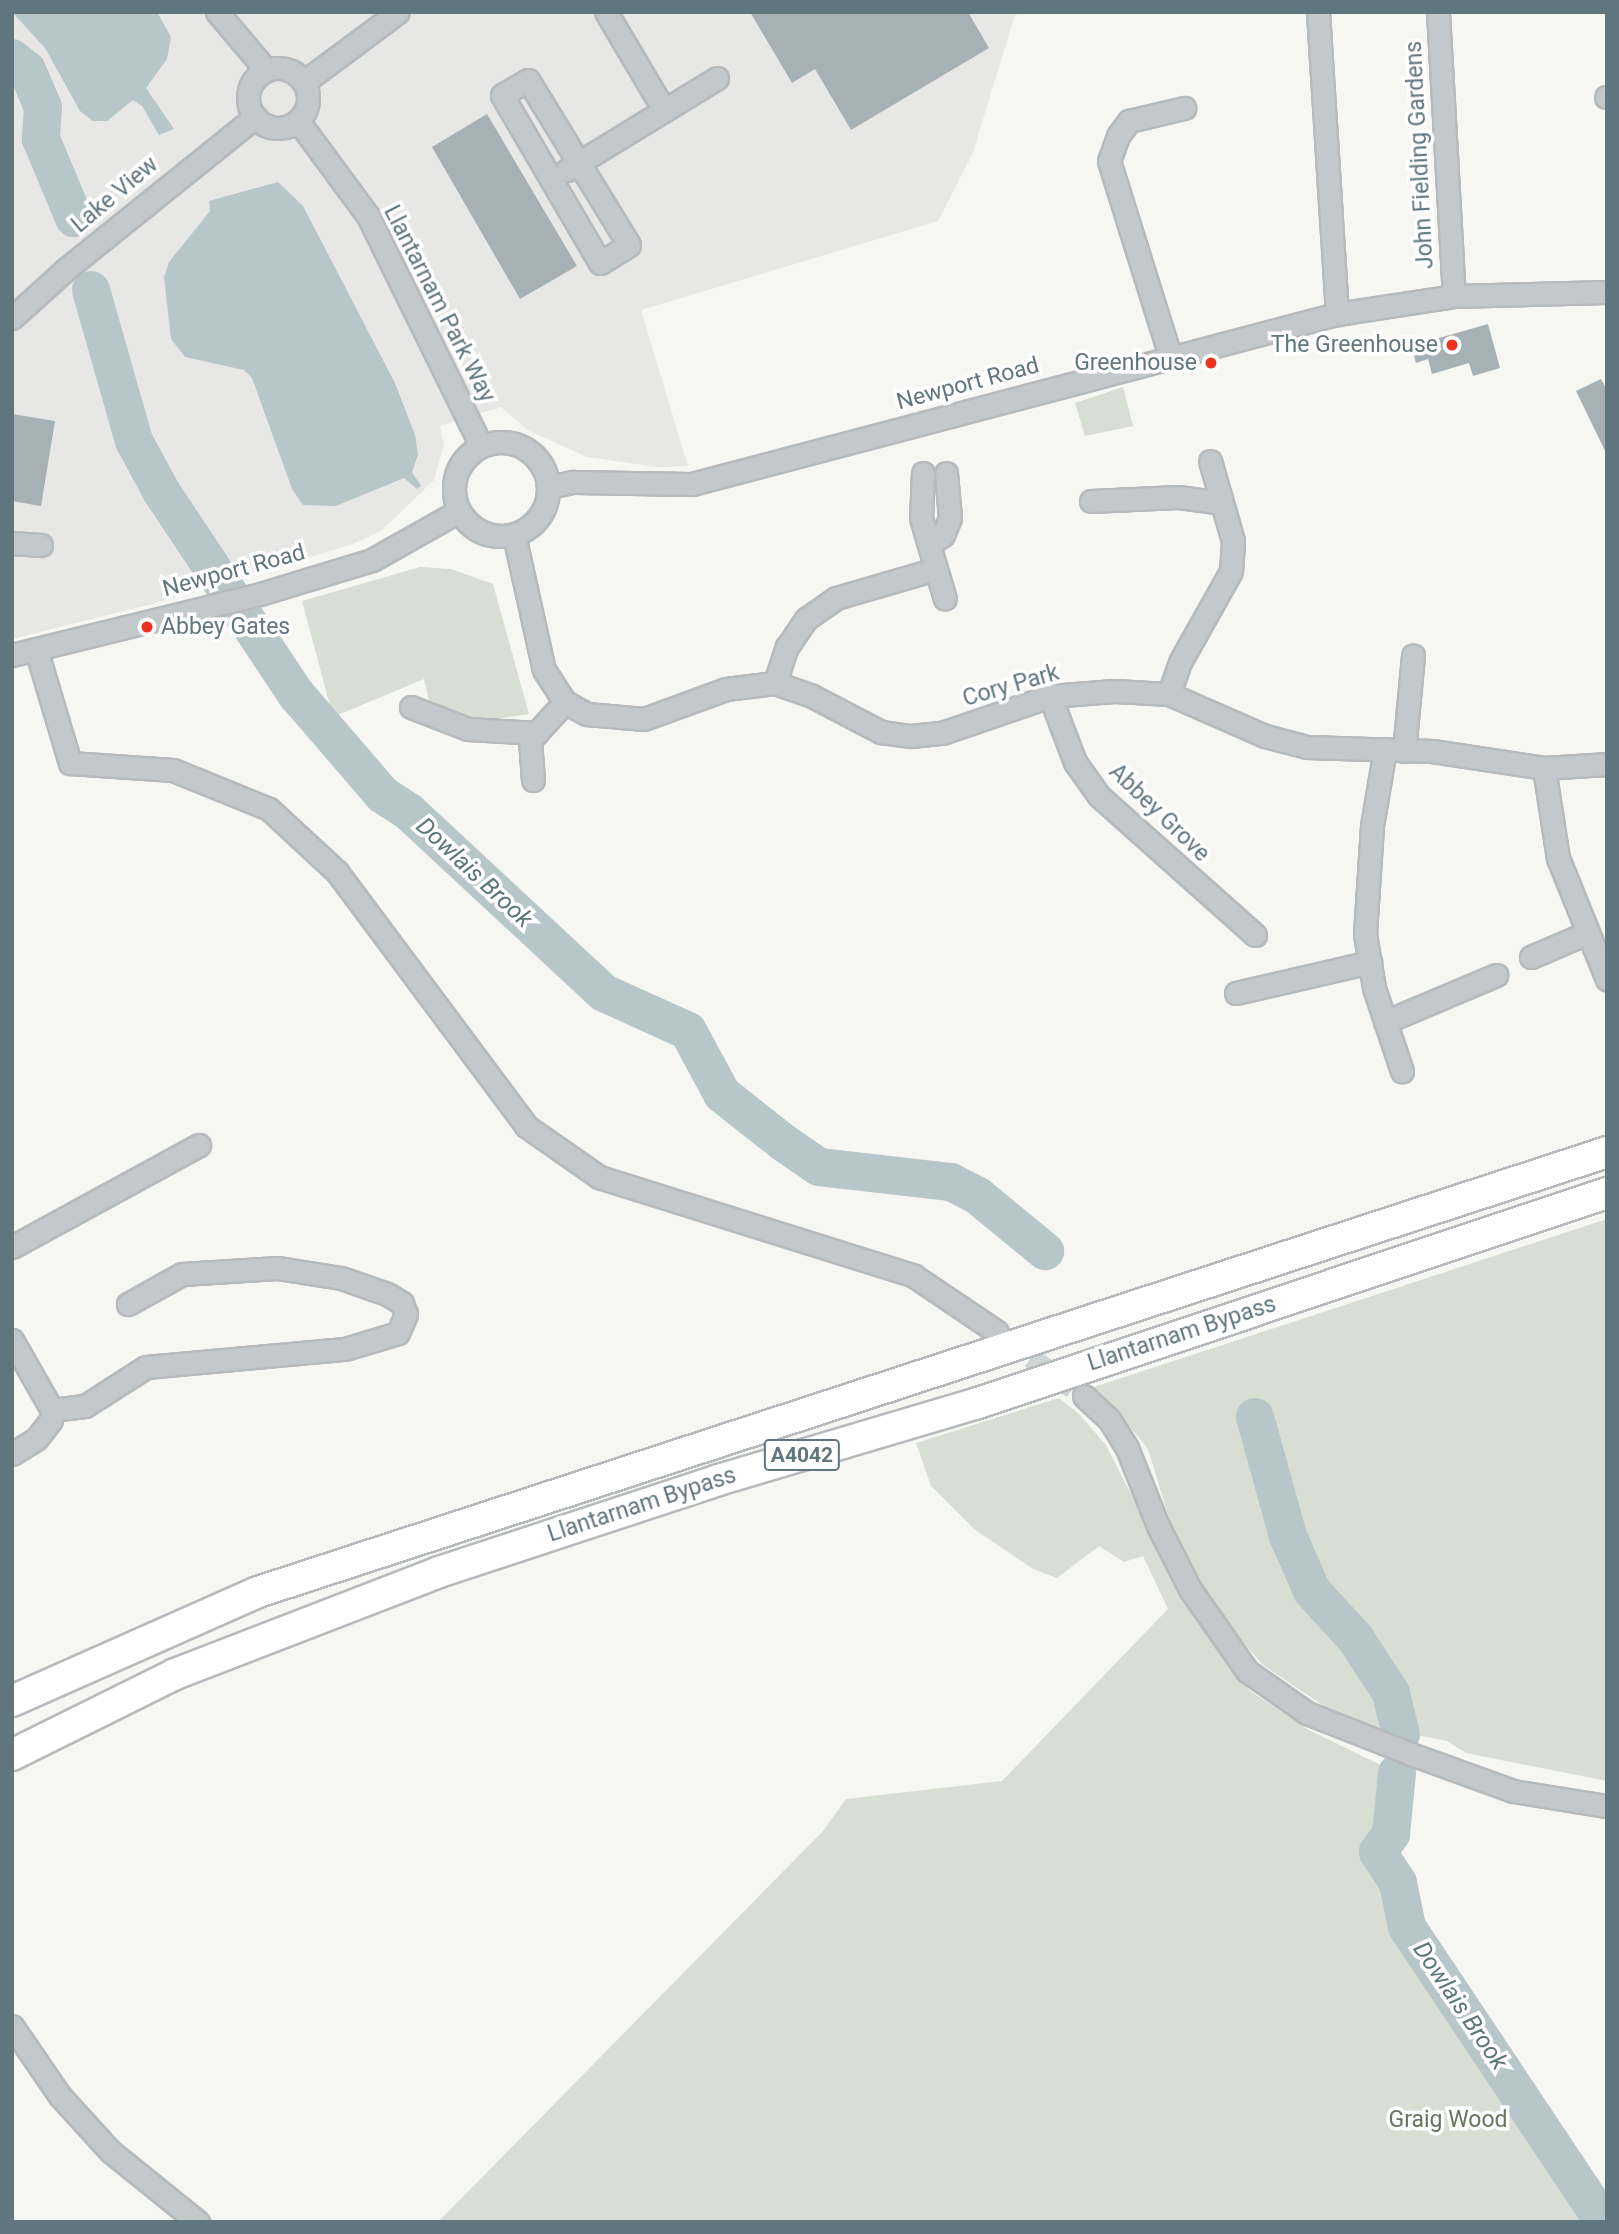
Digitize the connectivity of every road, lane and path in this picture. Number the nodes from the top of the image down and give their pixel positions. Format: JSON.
{"nodes":[{"id":1,"x":217,"y":12,"type":"edge"},
{"id":2,"x":398,"y":12,"type":"edge"},
{"id":3,"x":606,"y":12,"type":"edge"},
{"id":4,"x":1318,"y":12,"type":"edge"},
{"id":5,"x":1438,"y":12,"type":"edge"},
{"id":6,"x":266,"y":70,"type":"junction"},
{"id":7,"x":717,"y":78,"type":"dead end"},
{"id":8,"x":304,"y":82,"type":"junction"},
{"id":9,"x":1184,"y":108,"type":"dead end"},
{"id":10,"x":664,"y":110,"type":"junction"},
{"id":11,"x":255,"y":117,"type":"junction"},
{"id":12,"x":298,"y":121,"type":"junction"},
{"id":13,"x":577,"y":164,"type":"junction"},
{"id":14,"x":554,"y":178,"type":"junction"},
{"id":15,"x":1607,"y":292,"type":"edge"},
{"id":16,"x":1454,"y":296,"type":"junction"},
{"id":17,"x":1337,"y":314,"type":"junction"},
{"id":18,"x":12,"y":318,"type":"edge"},
{"id":19,"x":1171,"y":359,"type":"junction"},
{"id":20,"x":481,"y":446,"type":"junction"},
{"id":21,"x":1210,"y":460,"type":"dead end"},
{"id":22,"x":923,"y":473,"type":"dead end"},
{"id":23,"x":946,"y":473,"type":"dead end"},
{"id":24,"x":549,"y":487,"type":"junction"},
{"id":25,"x":1091,"y":501,"type":"dead end"},
{"id":26,"x":1222,"y":503,"type":"junction"},
{"id":27,"x":459,"y":511,"type":"junction"},
{"id":28,"x":514,"y":535,"type":"junction"},
{"id":29,"x":12,"y":543,"type":"edge"},
{"id":30,"x":931,"y":543,"type":"junction"},
{"id":31,"x":41,"y":545,"type":"dead end"},
{"id":32,"x":936,"y":569,"type":"junction"},
{"id":33,"x":945,"y":599,"type":"dead end"},
{"id":34,"x":36,"y":649,"type":"junction"},
{"id":35,"x":12,"y":655,"type":"edge"},
{"id":36,"x":1413,"y":655,"type":"dead end"},
{"id":37,"x":775,"y":683,"type":"junction"},
{"id":38,"x":1170,"y":694,"type":"junction"},
{"id":39,"x":1050,"y":696,"type":"junction"},
{"id":40,"x":565,"y":702,"type":"junction"},
{"id":41,"x":411,"y":707,"type":"dead end"},
{"id":42,"x":537,"y":733,"type":"junction"},
{"id":43,"x":1394,"y":750,"type":"junction"},
{"id":44,"x":1607,"y":764,"type":"edge"},
{"id":45,"x":1544,"y":768,"type":"junction"},
{"id":46,"x":533,"y":780,"type":"dead end"},
{"id":47,"x":1587,"y":933,"type":"junction"},
{"id":48,"x":1255,"y":935,"type":"dead end"},
{"id":49,"x":1601,"y":951,"type":"edge"},
{"id":50,"x":1531,"y":957,"type":"dead end"},
{"id":51,"x":1370,"y":962,"type":"junction"},
{"id":52,"x":1496,"y":975,"type":"dead end"},
{"id":53,"x":1607,"y":979,"type":"edge"},
{"id":54,"x":1236,"y":993,"type":"dead end"},
{"id":55,"x":1385,"y":1022,"type":"junction"},
{"id":56,"x":1402,"y":1070,"type":"dead end"},
{"id":57,"x":199,"y":1145,"type":"dead end"},
{"id":58,"x":1607,"y":1152,"type":"edge"},
{"id":59,"x":1607,"y":1193,"type":"edge"},
{"id":60,"x":12,"y":1247,"type":"edge"},
{"id":61,"x":128,"y":1304,"type":"dead end"},
{"id":62,"x":997,"y":1332,"type":"tunnel mouth"},
{"id":63,"x":12,"y":1340,"type":"edge"},
{"id":64,"x":1084,"y":1396,"type":"tunnel mouth"},
{"id":65,"x":52,"y":1410,"type":"junction"},
{"id":66,"x":12,"y":1454,"type":"edge"},
{"id":67,"x":12,"y":1701,"type":"edge"},
{"id":68,"x":12,"y":1755,"type":"edge"},
{"id":69,"x":1607,"y":1806,"type":"edge"},
{"id":70,"x":12,"y":2026,"type":"edge"},
{"id":71,"x":198,"y":2222,"type":"edge"}],
"edges":[{"from":1,"to":6,"type":"street"},
{"from":2,"to":8,"type":"street"},
{"from":3,"to":10,"type":"street"},
{"from":4,"to":17,"type":"street"},
{"from":5,"to":16,"type":"street","name":"John Fielding Gardens"},
{"from":6,"to":8,"type":"street"},
{"from":6,"to":11,"type":"street"},
{"from":7,"to":10,"type":"street"},
{"from":8,"to":12,"type":"street"},
{"from":9,"to":19,"type":"street"},
{"from":10,"to":13,"type":"street"},
{"from":11,"to":12,"type":"street"},
{"from":11,"to":18,"type":"street","name":"Lake View"},
{"from":12,"to":20,"type":"street","name":"Llantarnam Park Way"},
{"from":13,"to":14,"type":"street"},
{"from":13,"to":14,"type":"street"},
{"from":13,"to":14,"type":"street"},
{"from":15,"to":16,"type":"street","name":"Newport Road"},
{"from":16,"to":17,"type":"street","name":"Newport Road"},
{"from":17,"to":19,"type":"street","name":"Newport Road"},
{"from":19,"to":24,"type":"street","name":"Newport Road"},
{"from":20,"to":24,"type":"street"},
{"from":20,"to":27,"type":"street"},
{"from":21,"to":26,"type":"street"},
{"from":22,"to":30,"type":"street"},
{"from":23,"to":30,"type":"street"},
{"from":24,"to":28,"type":"street"},
{"from":25,"to":26,"type":"street"},
{"from":26,"to":38,"type":"street"},
{"from":27,"to":28,"type":"street"},
{"from":27,"to":34,"type":"street","name":"Newport Road"},
{"from":28,"to":40,"type":"street"},
{"from":29,"to":31,"type":"street"},
{"from":30,"to":32,"type":"street"},
{"from":32,"to":33,"type":"street"},
{"from":32,"to":37,"type":"street"},
{"from":34,"to":35,"type":"street","name":"Newport Road"},
{"from":34,"to":62,"type":"street"},
{"from":36,"to":43,"type":"street"},
{"from":37,"to":39,"type":"street","name":"Cory Park"},
{"from":37,"to":40,"type":"street","name":"Cory Park"},
{"from":38,"to":39,"type":"street","name":"Cory Park"},
{"from":38,"to":43,"type":"street","name":"Cory Park"},
{"from":39,"to":48,"type":"street","name":"Abbey Grove"},
{"from":40,"to":42,"type":"street"},
{"from":41,"to":42,"type":"street"},
{"from":42,"to":46,"type":"street"},
{"from":43,"to":45,"type":"street","name":"Cory Park"},
{"from":43,"to":51,"type":"street"},
{"from":44,"to":45,"type":"street","name":"Cory Park"},
{"from":45,"to":47,"type":"street"},
{"from":47,"to":49,"type":"street"},
{"from":47,"to":50,"type":"street"},
{"from":49,"to":53,"type":"street"},
{"from":51,"to":54,"type":"street"},
{"from":51,"to":55,"type":"street"},
{"from":52,"to":55,"type":"street"},
{"from":55,"to":56,"type":"street"},
{"from":57,"to":60,"type":"street"},
{"from":58,"to":67,"type":"highway","name":"Llantarnam Bypass","number":"A4042"},
{"from":59,"to":68,"type":"highway","name":"Llantarnam Bypass","number":"A4042"},
{"from":61,"to":65,"type":"street"},
{"from":63,"to":65,"type":"street"},
{"from":64,"to":69,"type":"street"},
{"from":65,"to":66,"type":"street"},
{"from":70,"to":71,"type":"street"}]}
